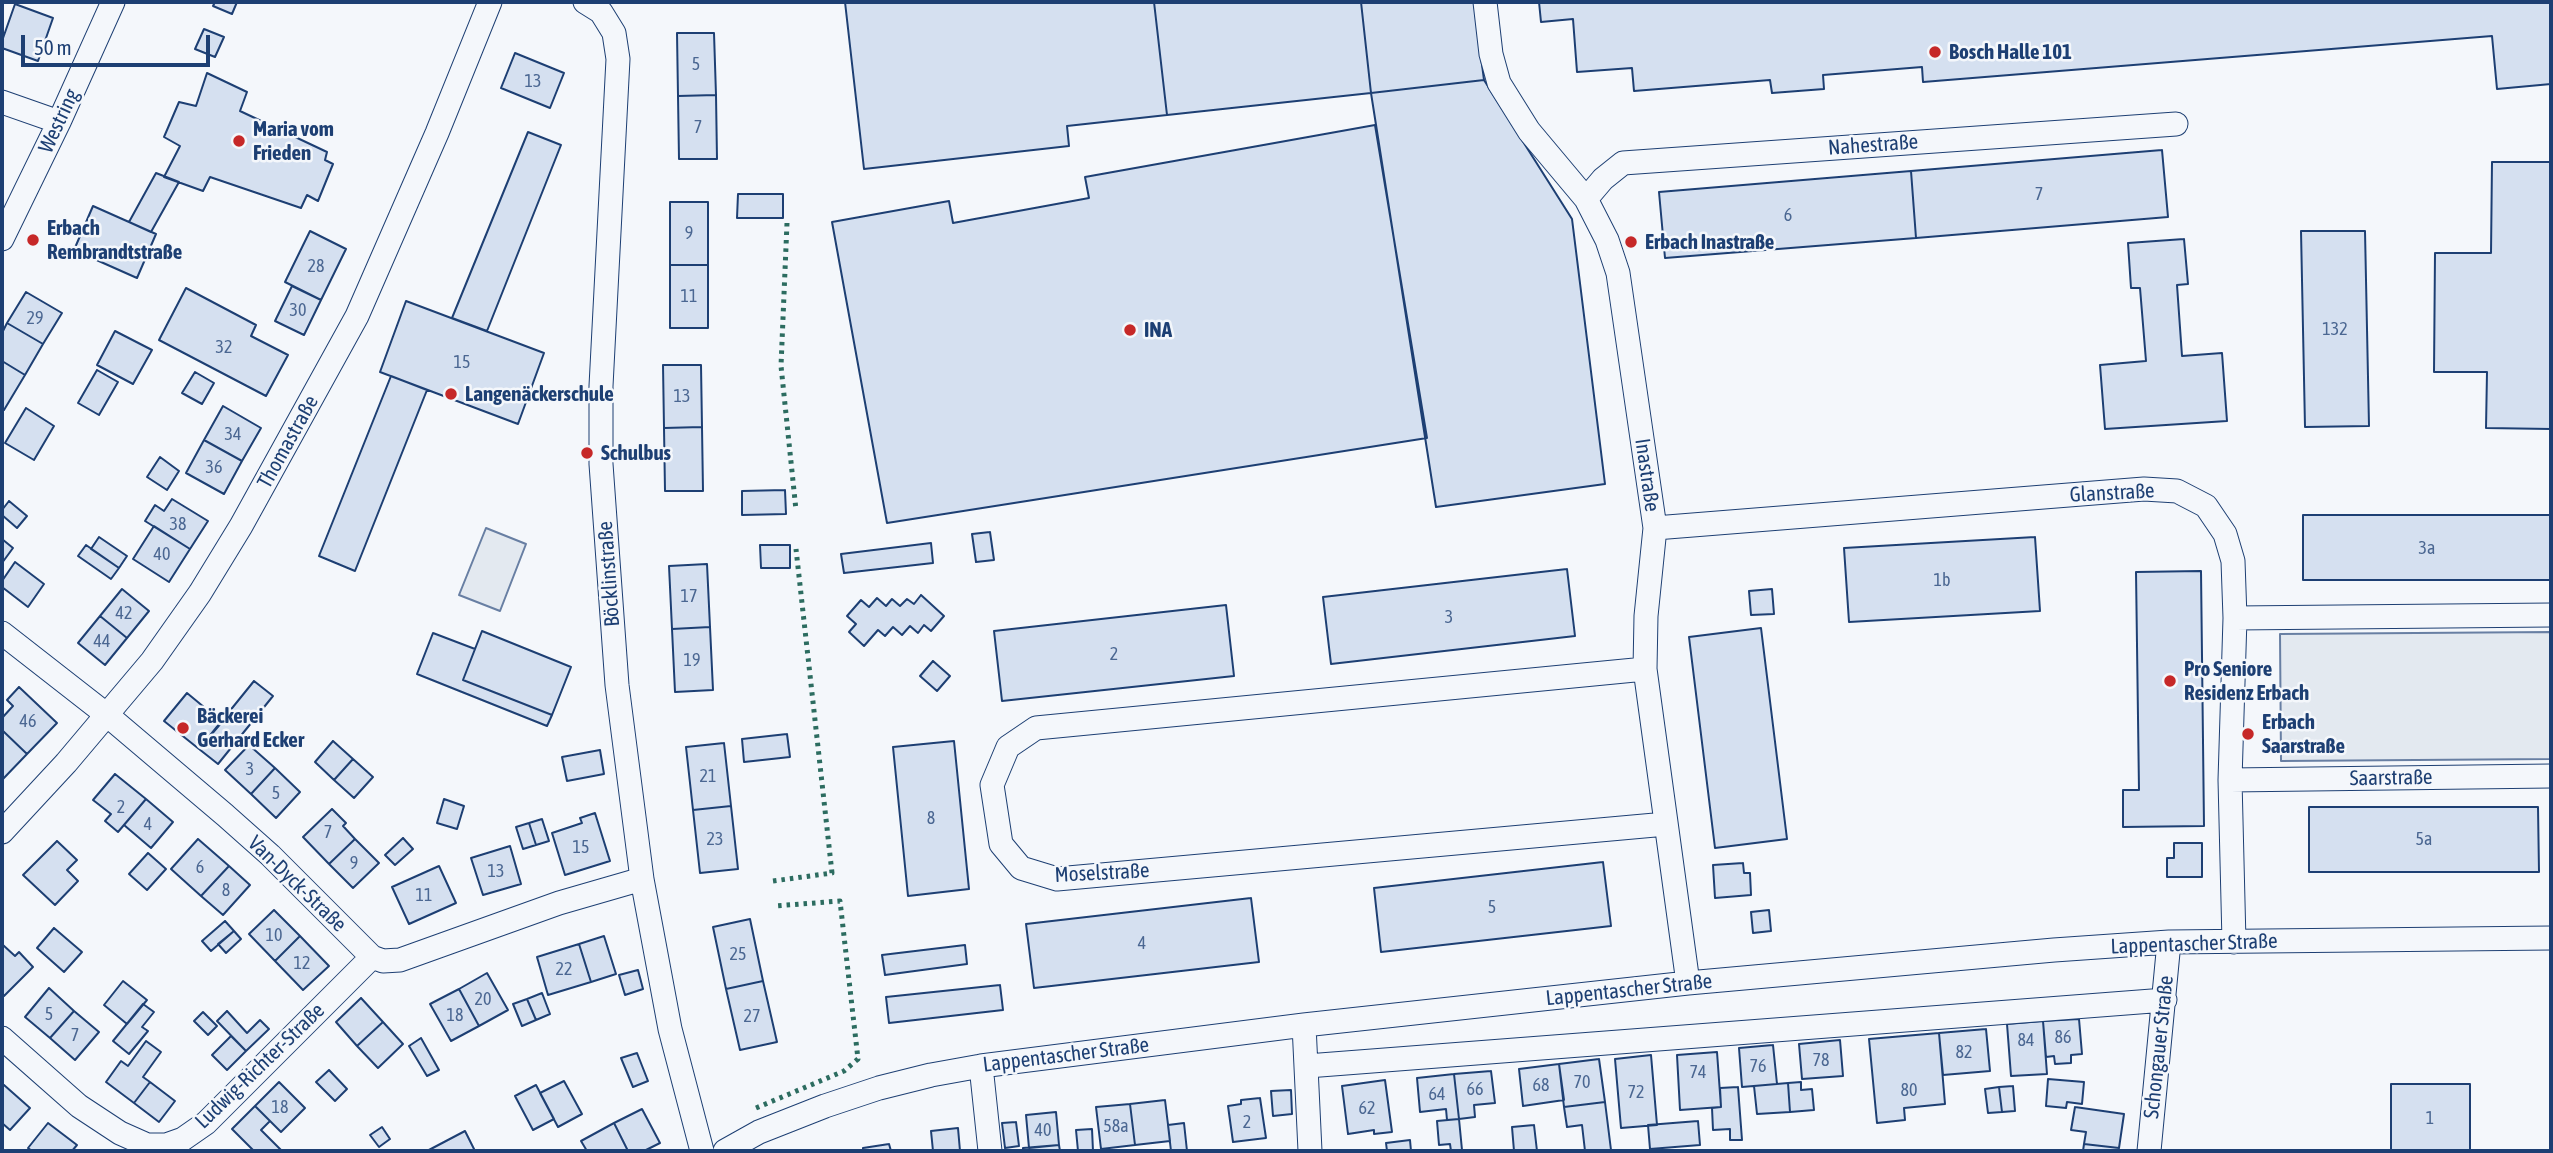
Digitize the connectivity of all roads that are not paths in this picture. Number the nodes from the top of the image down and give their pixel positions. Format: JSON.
{"nodes":[{"id":1,"x":113,"y":2,"type":"edge"},
{"id":2,"x":490,"y":2,"type":"edge"},
{"id":3,"x":585,"y":2,"type":"edge"},
{"id":4,"x":1485,"y":2,"type":"edge"},
{"id":5,"x":2,"y":102,"type":"edge"},
{"id":6,"x":59,"y":122,"type":"junction"},
{"id":7,"x":2176,"y":124,"type":"dead end"},
{"id":8,"x":1586,"y":200,"type":"junction"},
{"id":9,"x":2,"y":239,"type":"edge"},
{"id":10,"x":1655,"y":528,"type":"junction"},
{"id":11,"x":2551,"y":615,"type":"edge"},
{"id":12,"x":2235,"y":618,"type":"junction"},
{"id":13,"x":2,"y":633,"type":"edge"},
{"id":14,"x":1645,"y":668,"type":"junction"},
{"id":15,"x":107,"y":715,"type":"junction"},
{"id":16,"x":2551,"y":776,"type":"edge"},
{"id":17,"x":2230,"y":780,"type":"junction"},
{"id":18,"x":1666,"y":824,"type":"junction"},
{"id":19,"x":2,"y":832,"type":"edge"},
{"id":20,"x":642,"y":879,"type":"junction"},
{"id":21,"x":2551,"y":938,"type":"edge"},
{"id":22,"x":2169,"y":942,"type":"junction"},
{"id":23,"x":2234,"y":942,"type":"junction"},
{"id":24,"x":372,"y":957,"type":"junction"},
{"id":25,"x":1688,"y":983,"type":"junction"},
{"id":26,"x":2165,"y":1000,"type":"junction"},
{"id":27,"x":1304,"y":1025,"type":"junction"},
{"id":28,"x":2,"y":1038,"type":"edge"},
{"id":29,"x":981,"y":1066,"type":"junction"},
{"id":30,"x":1307,"y":1066,"type":"junction"},
{"id":31,"x":702,"y":1151,"type":"edge"},
{"id":32,"x":725,"y":1151,"type":"edge"},
{"id":33,"x":990,"y":1151,"type":"edge"},
{"id":34,"x":1310,"y":1151,"type":"edge"},
{"id":35,"x":2149,"y":1151,"type":"edge"}],
"edges":[{"from":1,"to":6,"type":"street","name":"Westring"},
{"from":2,"to":15,"type":"street","name":"Thomastraße"},
{"from":3,"to":20,"type":"street","name":"Böcklinstraße"},
{"from":4,"to":8,"type":"street","name":"Inastraße"},
{"from":5,"to":6,"type":"street"},
{"from":6,"to":9,"type":"street","name":"Westring"},
{"from":7,"to":8,"type":"street","name":"Nahestraße"},
{"from":8,"to":10,"type":"street","name":"Inastraße"},
{"from":10,"to":12,"type":"street","name":"Glanstraße"},
{"from":10,"to":14,"type":"street","name":"Inastraße"},
{"from":11,"to":12,"type":"street"},
{"from":12,"to":17,"type":"street","name":"Glanstraße"},
{"from":13,"to":15,"type":"street","name":"Van-Dyck-Straße"},
{"from":14,"to":18,"type":"street","name":"Inastraße"},
{"from":14,"to":18,"type":"street","name":"Moselstraße"},
{"from":15,"to":19,"type":"street","name":"Thomastraße"},
{"from":15,"to":24,"type":"street","name":"Van-Dyck-Straße"},
{"from":16,"to":17,"type":"street","name":"Saarstraße"},
{"from":17,"to":23,"type":"street","name":"Glanstraße"},
{"from":18,"to":25,"type":"street","name":"Inastraße"},
{"from":20,"to":24,"type":"street"},
{"from":20,"to":31,"type":"street","name":"Böcklinstraße"},
{"from":21,"to":23,"type":"street","name":"Lappentascher Straße"},
{"from":22,"to":23,"type":"street","name":"Lappentascher Straße"},
{"from":22,"to":25,"type":"street","name":"Lappentascher Straße"},
{"from":22,"to":26,"type":"street","name":"Schongauer Straße"},
{"from":24,"to":28,"type":"street","name":"Ludwig-Richter-Straße"},
{"from":25,"to":27,"type":"street","name":"Lappentascher Straße"},
{"from":26,"to":30,"type":"street"},
{"from":26,"to":35,"type":"street","name":"Schongauer Straße"},
{"from":27,"to":29,"type":"street","name":"Lappentascher Straße"},
{"from":27,"to":30,"type":"street"},
{"from":29,"to":32,"type":"street","name":"Lappentascher Straße"},
{"from":29,"to":33,"type":"street"},
{"from":30,"to":34,"type":"street"}]}
